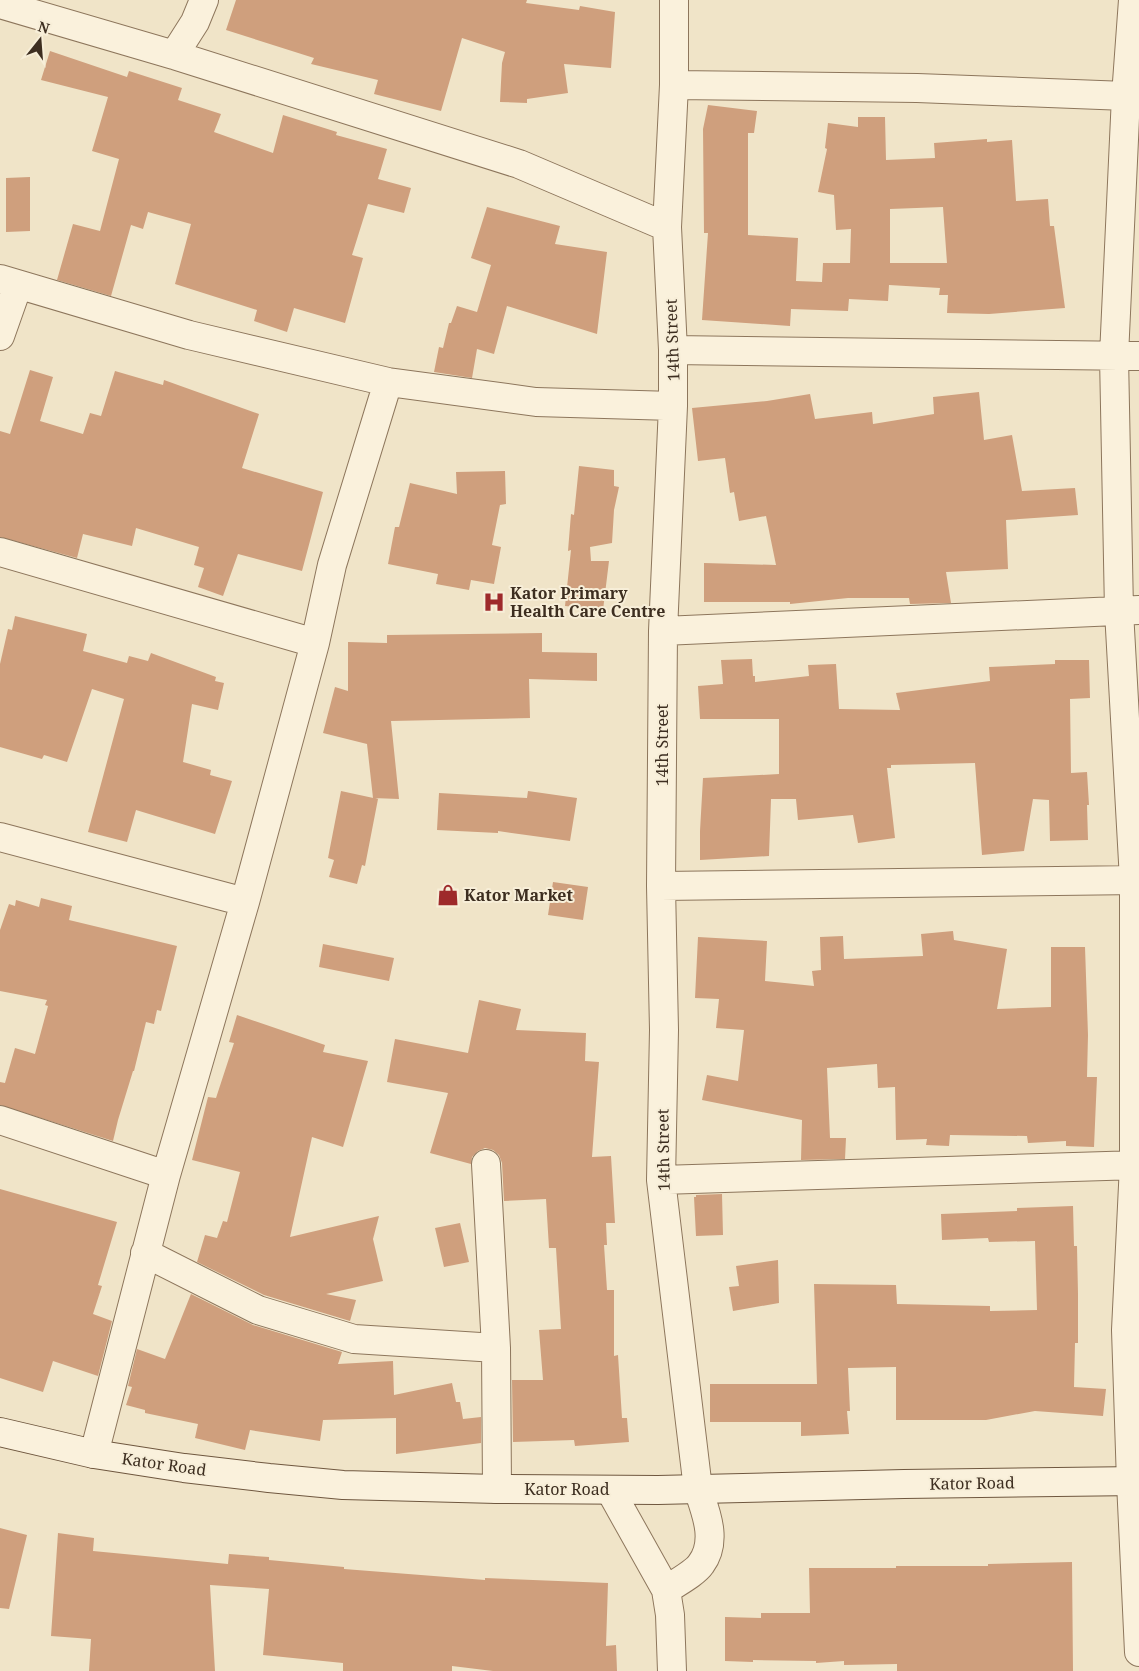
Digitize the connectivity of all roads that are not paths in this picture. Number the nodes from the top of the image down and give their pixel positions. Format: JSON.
{"nodes":[{"id":1,"x":204,"y":0,"type":"edge"},
{"id":2,"x":674,"y":0,"type":"edge"},
{"id":3,"x":1133,"y":0,"type":"edge"},
{"id":4,"x":0,"y":4,"type":"edge"},
{"id":5,"x":174,"y":55,"type":"junction"},
{"id":6,"x":674,"y":85,"type":"junction"},
{"id":7,"x":1126,"y":96,"type":"junction"},
{"id":8,"x":667,"y":227,"type":"junction"},
{"id":9,"x":9,"y":282,"type":"edge"},
{"id":10,"x":0,"y":336,"type":"edge"},
{"id":11,"x":674,"y":350,"type":"junction"},
{"id":12,"x":1127,"y":356,"type":"edge"},
{"id":13,"x":388,"y":382,"type":"junction"},
{"id":14,"x":673,"y":406,"type":"junction"},
{"id":15,"x":0,"y":552,"type":"edge"},
{"id":16,"x":1129,"y":611,"type":"edge"},
{"id":17,"x":663,"y":631,"type":"junction"},
{"id":18,"x":315,"y":643,"type":"junction"},
{"id":19,"x":0,"y":837,"type":"edge"},
{"id":20,"x":1136,"y":880,"type":"edge"},
{"id":21,"x":661,"y":886,"type":"junction"},
{"id":22,"x":245,"y":902,"type":"junction"},
{"id":23,"x":0,"y":1120,"type":"edge"},
{"id":24,"x":486,"y":1164,"type":"dead end"},
{"id":25,"x":1136,"y":1165,"type":"edge"},
{"id":26,"x":166,"y":1175,"type":"junction"},
{"id":27,"x":662,"y":1180,"type":"junction"},
{"id":28,"x":145,"y":1254,"type":"junction"},
{"id":29,"x":496,"y":1348,"type":"junction"},
{"id":30,"x":0,"y":1432,"type":"edge"},
{"id":31,"x":94,"y":1454,"type":"junction"},
{"id":32,"x":1135,"y":1481,"type":"edge"},
{"id":33,"x":497,"y":1489,"type":"junction"},
{"id":34,"x":698,"y":1489,"type":"junction"},
{"id":35,"x":610,"y":1490,"type":"junction"},
{"id":36,"x":666,"y":1590,"type":"junction"},
{"id":37,"x":1139,"y":1652,"type":"edge"},
{"id":38,"x":672,"y":1671,"type":"edge"}],
"edges":[{"from":1,"to":5,"type":"street"},
{"from":2,"to":6,"type":"street","name":"14th Street"},
{"from":3,"to":7,"type":"street"},
{"from":4,"to":5,"type":"street"},
{"from":5,"to":8,"type":"street"},
{"from":6,"to":7,"type":"street"},
{"from":6,"to":8,"type":"street","name":"14th Street"},
{"from":7,"to":12,"type":"street"},
{"from":8,"to":11,"type":"street","name":"14th Street"},
{"from":9,"to":10,"type":"street"},
{"from":9,"to":13,"type":"street"},
{"from":11,"to":12,"type":"street"},
{"from":11,"to":14,"type":"street","name":"14th Street"},
{"from":12,"to":16,"type":"street"},
{"from":13,"to":14,"type":"street"},
{"from":13,"to":18,"type":"street"},
{"from":14,"to":17,"type":"street","name":"14th Street"},
{"from":15,"to":18,"type":"street"},
{"from":16,"to":17,"type":"street"},
{"from":16,"to":20,"type":"street"},
{"from":17,"to":21,"type":"street","name":"14th Street"},
{"from":18,"to":22,"type":"street"},
{"from":19,"to":22,"type":"street"},
{"from":20,"to":21,"type":"street"},
{"from":20,"to":25,"type":"street"},
{"from":21,"to":27,"type":"street","name":"14th Street"},
{"from":22,"to":26,"type":"street"},
{"from":23,"to":26,"type":"street"},
{"from":24,"to":29,"type":"street"},
{"from":25,"to":27,"type":"street"},
{"from":25,"to":32,"type":"street"},
{"from":26,"to":28,"type":"street"},
{"from":27,"to":34,"type":"street","name":"14th Street"},
{"from":28,"to":29,"type":"street"},
{"from":28,"to":31,"type":"street"},
{"from":29,"to":33,"type":"street"},
{"from":30,"to":31,"type":"street","name":"Kator Road"},
{"from":31,"to":33,"type":"street","name":"Kator Road"},
{"from":32,"to":34,"type":"street","name":"Kator Road"},
{"from":32,"to":37,"type":"street"},
{"from":33,"to":35,"type":"street","name":"Kator Road"},
{"from":34,"to":35,"type":"street","name":"Kator Road"},
{"from":34,"to":36,"type":"street","name":"14th Street"},
{"from":35,"to":36,"type":"street"},
{"from":36,"to":38,"type":"street"}]}
